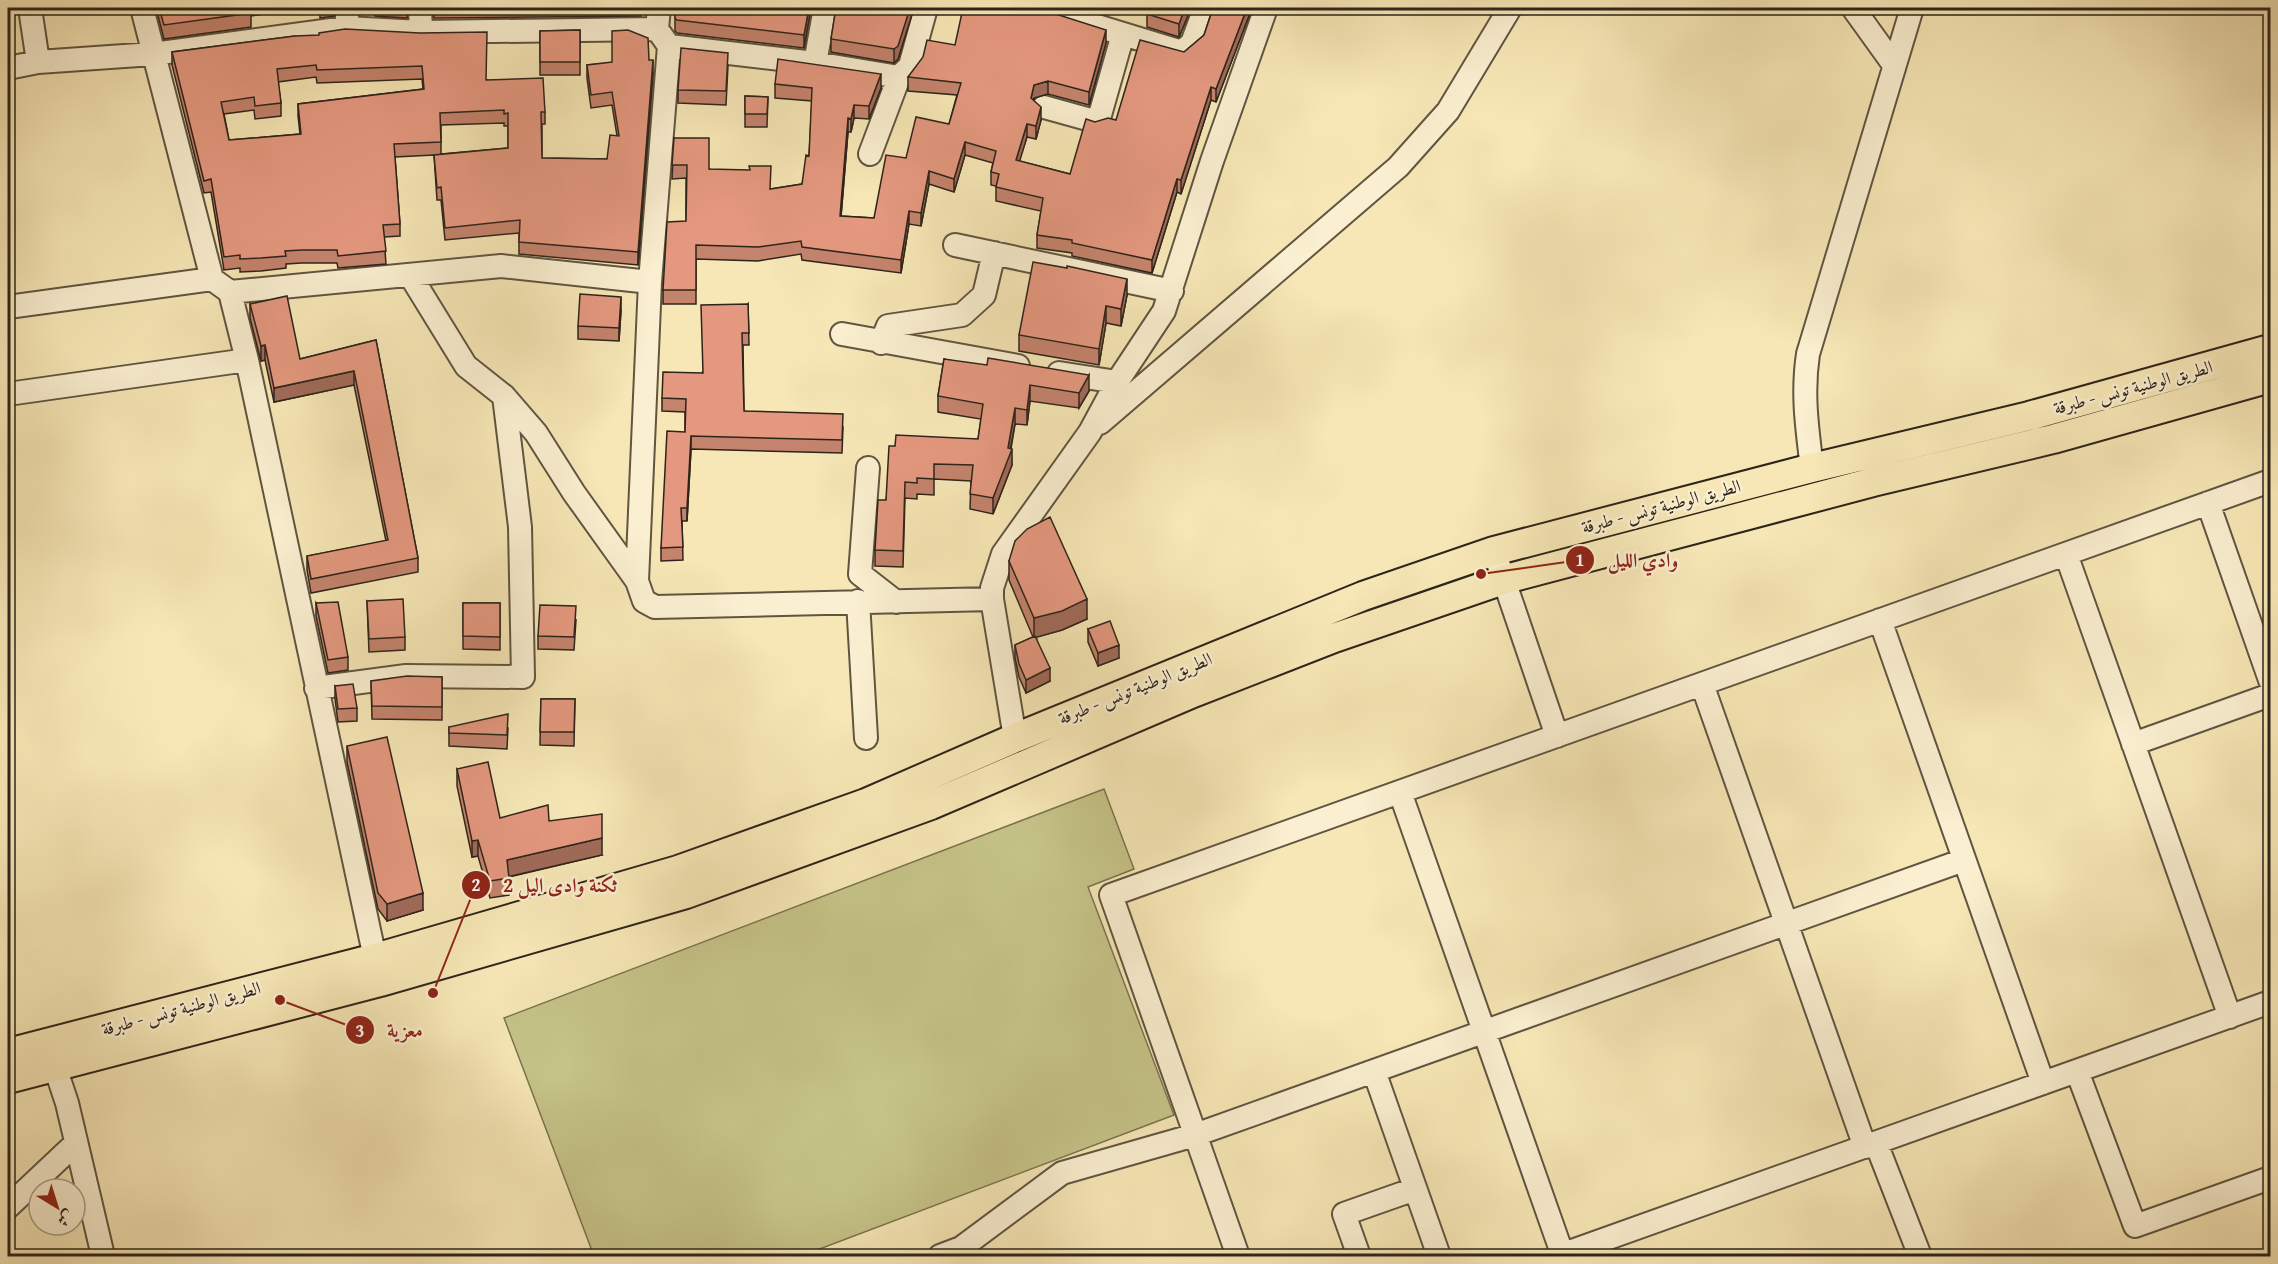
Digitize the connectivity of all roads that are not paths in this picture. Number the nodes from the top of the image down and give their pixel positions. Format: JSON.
{"nodes":[{"id":1,"x":30,"y":8,"type":"edge"},
{"id":2,"x":142,"y":8,"type":"edge"},
{"id":3,"x":420,"y":8,"type":"edge"},
{"id":4,"x":825,"y":8,"type":"edge"},
{"id":5,"x":926,"y":8,"type":"edge"},
{"id":6,"x":1048,"y":8,"type":"edge"},
{"id":7,"x":1204,"y":8,"type":"edge"},
{"id":8,"x":1266,"y":8,"type":"edge"},
{"id":9,"x":1510,"y":8,"type":"edge"},
{"id":10,"x":1853,"y":8,"type":"edge"},
{"id":11,"x":1912,"y":8,"type":"edge"},
{"id":12,"x":347,"y":18,"type":"edge"},
{"id":13,"x":662,"y":28,"type":"edge"},
{"id":14,"x":421,"y":32,"type":"junction"},
{"id":15,"x":1123,"y":34,"type":"junction"},
{"id":16,"x":153,"y":54,"type":"junction"},
{"id":17,"x":38,"y":62,"type":"junction"},
{"id":18,"x":815,"y":63,"type":"junction"},
{"id":19,"x":1894,"y":65,"type":"junction"},
{"id":20,"x":8,"y":68,"type":"edge"},
{"id":21,"x":899,"y":77,"type":"junction"},
{"id":22,"x":1044,"y":107,"type":"dead end"},
{"id":23,"x":870,"y":154,"type":"dead end"},
{"id":24,"x":956,"y":245,"type":"dead end"},
{"id":25,"x":994,"y":253,"type":"junction"},
{"id":26,"x":410,"y":275,"type":"junction"},
{"id":27,"x":650,"y":282,"type":"junction"},
{"id":28,"x":221,"y":286,"type":"junction"},
{"id":29,"x":1172,"y":291,"type":"junction"},
{"id":30,"x":8,"y":307,"type":"edge"},
{"id":31,"x":842,"y":334,"type":"dead end"},
{"id":32,"x":881,"y":343,"type":"junction"},
{"id":33,"x":2271,"y":349,"type":"edge"},
{"id":34,"x":247,"y":360,"type":"junction"},
{"id":35,"x":2271,"y":378,"type":"edge"},
{"id":36,"x":1117,"y":382,"type":"junction"},
{"id":37,"x":8,"y":394,"type":"edge"},
{"id":38,"x":504,"y":396,"type":"junction"},
{"id":39,"x":1090,"y":432,"type":"junction"},
{"id":40,"x":868,"y":468,"type":"dead end"},
{"id":41,"x":1812,"y":468,"type":"junction"},
{"id":42,"x":2271,"y":481,"type":"edge"},
{"id":43,"x":2208,"y":503,"type":"junction"},
{"id":44,"x":1494,"y":551,"type":"junction"},
{"id":45,"x":2066,"y":554,"type":"junction"},
{"id":46,"x":1506,"y":579,"type":"junction"},
{"id":47,"x":637,"y":581,"type":"junction"},
{"id":48,"x":992,"y":599,"type":"junction"},
{"id":49,"x":858,"y":601,"type":"junction"},
{"id":50,"x":896,"y":602,"type":"junction"},
{"id":51,"x":1880,"y":620,"type":"junction"},
{"id":52,"x":2271,"y":680,"type":"edge"},
{"id":53,"x":1702,"y":684,"type":"junction"},
{"id":54,"x":316,"y":688,"type":"junction"},
{"id":55,"x":2271,"y":695,"type":"edge"},
{"id":56,"x":1557,"y":736,"type":"junction"},
{"id":57,"x":866,"y":738,"type":"dead end"},
{"id":58,"x":1015,"y":738,"type":"junction"},
{"id":59,"x":2133,"y":744,"type":"junction"},
{"id":60,"x":1400,"y":792,"type":"junction"},
{"id":61,"x":1964,"y":860,"type":"junction"},
{"id":62,"x":1787,"y":923,"type":"junction"},
{"id":63,"x":377,"y":970,"type":"junction"},
{"id":64,"x":2271,"y":1002,"type":"edge"},
{"id":65,"x":2230,"y":1017,"type":"junction"},
{"id":66,"x":1484,"y":1031,"type":"junction"},
{"id":67,"x":8,"y":1053,"type":"edge"},
{"id":68,"x":51,"y":1054,"type":"junction"},
{"id":69,"x":1374,"y":1071,"type":"junction"},
{"id":70,"x":2077,"y":1071,"type":"junction"},
{"id":71,"x":8,"y":1078,"type":"edge"},
{"id":72,"x":2043,"y":1083,"type":"junction"},
{"id":73,"x":1195,"y":1135,"type":"junction"},
{"id":74,"x":76,"y":1143,"type":"junction"},
{"id":75,"x":1870,"y":1145,"type":"junction"},
{"id":76,"x":2271,"y":1178,"type":"edge"},
{"id":77,"x":1415,"y":1189,"type":"junction"},
{"id":78,"x":8,"y":1207,"type":"edge"},
{"id":79,"x":961,"y":1252,"type":"edge"},
{"id":80,"x":1561,"y":1256,"type":"edge"},
{"id":81,"x":103,"y":1257,"type":"edge"},
{"id":82,"x":940,"y":1257,"type":"edge"},
{"id":83,"x":1238,"y":1257,"type":"edge"},
{"id":84,"x":1359,"y":1257,"type":"edge"},
{"id":85,"x":1439,"y":1257,"type":"edge"},
{"id":86,"x":1920,"y":1257,"type":"edge"}],
"edges":[{"from":1,"to":17,"type":"street"},
{"from":2,"to":16,"type":"street"},
{"from":3,"to":14,"type":"street"},
{"from":4,"to":18,"type":"street"},
{"from":5,"to":21,"type":"street"},
{"from":6,"to":15,"type":"street"},
{"from":7,"to":15,"type":"street"},
{"from":8,"to":29,"type":"street"},
{"from":9,"to":39,"type":"street"},
{"from":10,"to":19,"type":"street"},
{"from":11,"to":19,"type":"street"},
{"from":12,"to":14,"type":"street"},
{"from":12,"to":16,"type":"street"},
{"from":13,"to":14,"type":"street"},
{"from":13,"to":18,"type":"street"},
{"from":13,"to":27,"type":"street"},
{"from":15,"to":22,"type":"street"},
{"from":16,"to":17,"type":"street"},
{"from":16,"to":28,"type":"street"},
{"from":17,"to":20,"type":"street"},
{"from":18,"to":21,"type":"street"},
{"from":19,"to":41,"type":"street"},
{"from":21,"to":23,"type":"street"},
{"from":24,"to":25,"type":"street"},
{"from":25,"to":29,"type":"street"},
{"from":25,"to":32,"type":"street"},
{"from":26,"to":27,"type":"street"},
{"from":26,"to":28,"type":"street"},
{"from":26,"to":38,"type":"street"},
{"from":27,"to":47,"type":"street"},
{"from":28,"to":30,"type":"street"},
{"from":28,"to":34,"type":"street"},
{"from":29,"to":36,"type":"street"},
{"from":31,"to":32,"type":"street"},
{"from":32,"to":36,"type":"street"},
{"from":33,"to":41,"type":"main road","name":"الطريق الوطنية تونس - طبرقة"},
{"from":34,"to":37,"type":"street"},
{"from":34,"to":54,"type":"street"},
{"from":35,"to":46,"type":"main road","name":"الطريق الوطنية تونس - طبرقة"},
{"from":36,"to":39,"type":"street"},
{"from":38,"to":47,"type":"street"},
{"from":38,"to":54,"type":"street"},
{"from":39,"to":48,"type":"street"},
{"from":40,"to":50,"type":"street"},
{"from":41,"to":44,"type":"main road","name":"الطريق الوطنية تونس - طبرقة"},
{"from":42,"to":43,"type":"street"},
{"from":43,"to":45,"type":"street"},
{"from":43,"to":52,"type":"street"},
{"from":44,"to":46,"type":"street"},
{"from":44,"to":58,"type":"main road","name":"الطريق الوطنية تونس - طبرقة"},
{"from":45,"to":51,"type":"street"},
{"from":45,"to":59,"type":"street"},
{"from":46,"to":56,"type":"street"},
{"from":46,"to":63,"type":"main road","name":"الطريق الوطنية تونس - طبرقة"},
{"from":47,"to":49,"type":"street"},
{"from":48,"to":50,"type":"street"},
{"from":48,"to":58,"type":"street"},
{"from":49,"to":50,"type":"street"},
{"from":49,"to":57,"type":"street"},
{"from":51,"to":53,"type":"street"},
{"from":51,"to":61,"type":"street"},
{"from":53,"to":56,"type":"street"},
{"from":53,"to":62,"type":"street"},
{"from":54,"to":63,"type":"street"},
{"from":55,"to":59,"type":"street"},
{"from":56,"to":60,"type":"street"},
{"from":58,"to":63,"type":"main road","name":"الطريق الوطنية تونس - طبرقة"},
{"from":59,"to":65,"type":"street"},
{"from":60,"to":66,"type":"street"},
{"from":60,"to":73,"type":"street"},
{"from":61,"to":62,"type":"street"},
{"from":61,"to":72,"type":"street"},
{"from":62,"to":66,"type":"street"},
{"from":62,"to":75,"type":"street"},
{"from":63,"to":68,"type":"main road","name":"الطريق الوطنية تونس - طبرقة"},
{"from":64,"to":65,"type":"street"},
{"from":65,"to":70,"type":"street"},
{"from":66,"to":69,"type":"street"},
{"from":66,"to":80,"type":"street"},
{"from":67,"to":68,"type":"main road","name":"الطريق الوطنية تونس - طبرقة"},
{"from":68,"to":71,"type":"main road","name":"الطريق الوطنية تونس - طبرقة"},
{"from":68,"to":74,"type":"street"},
{"from":69,"to":73,"type":"street"},
{"from":69,"to":77,"type":"street"},
{"from":70,"to":72,"type":"street"},
{"from":70,"to":76,"type":"street"},
{"from":72,"to":75,"type":"street"},
{"from":73,"to":79,"type":"street"},
{"from":73,"to":83,"type":"street"},
{"from":74,"to":78,"type":"street"},
{"from":74,"to":81,"type":"street"},
{"from":75,"to":80,"type":"street"},
{"from":75,"to":86,"type":"street"},
{"from":77,"to":84,"type":"street"},
{"from":77,"to":85,"type":"street"},
{"from":79,"to":82,"type":"street"}]}
